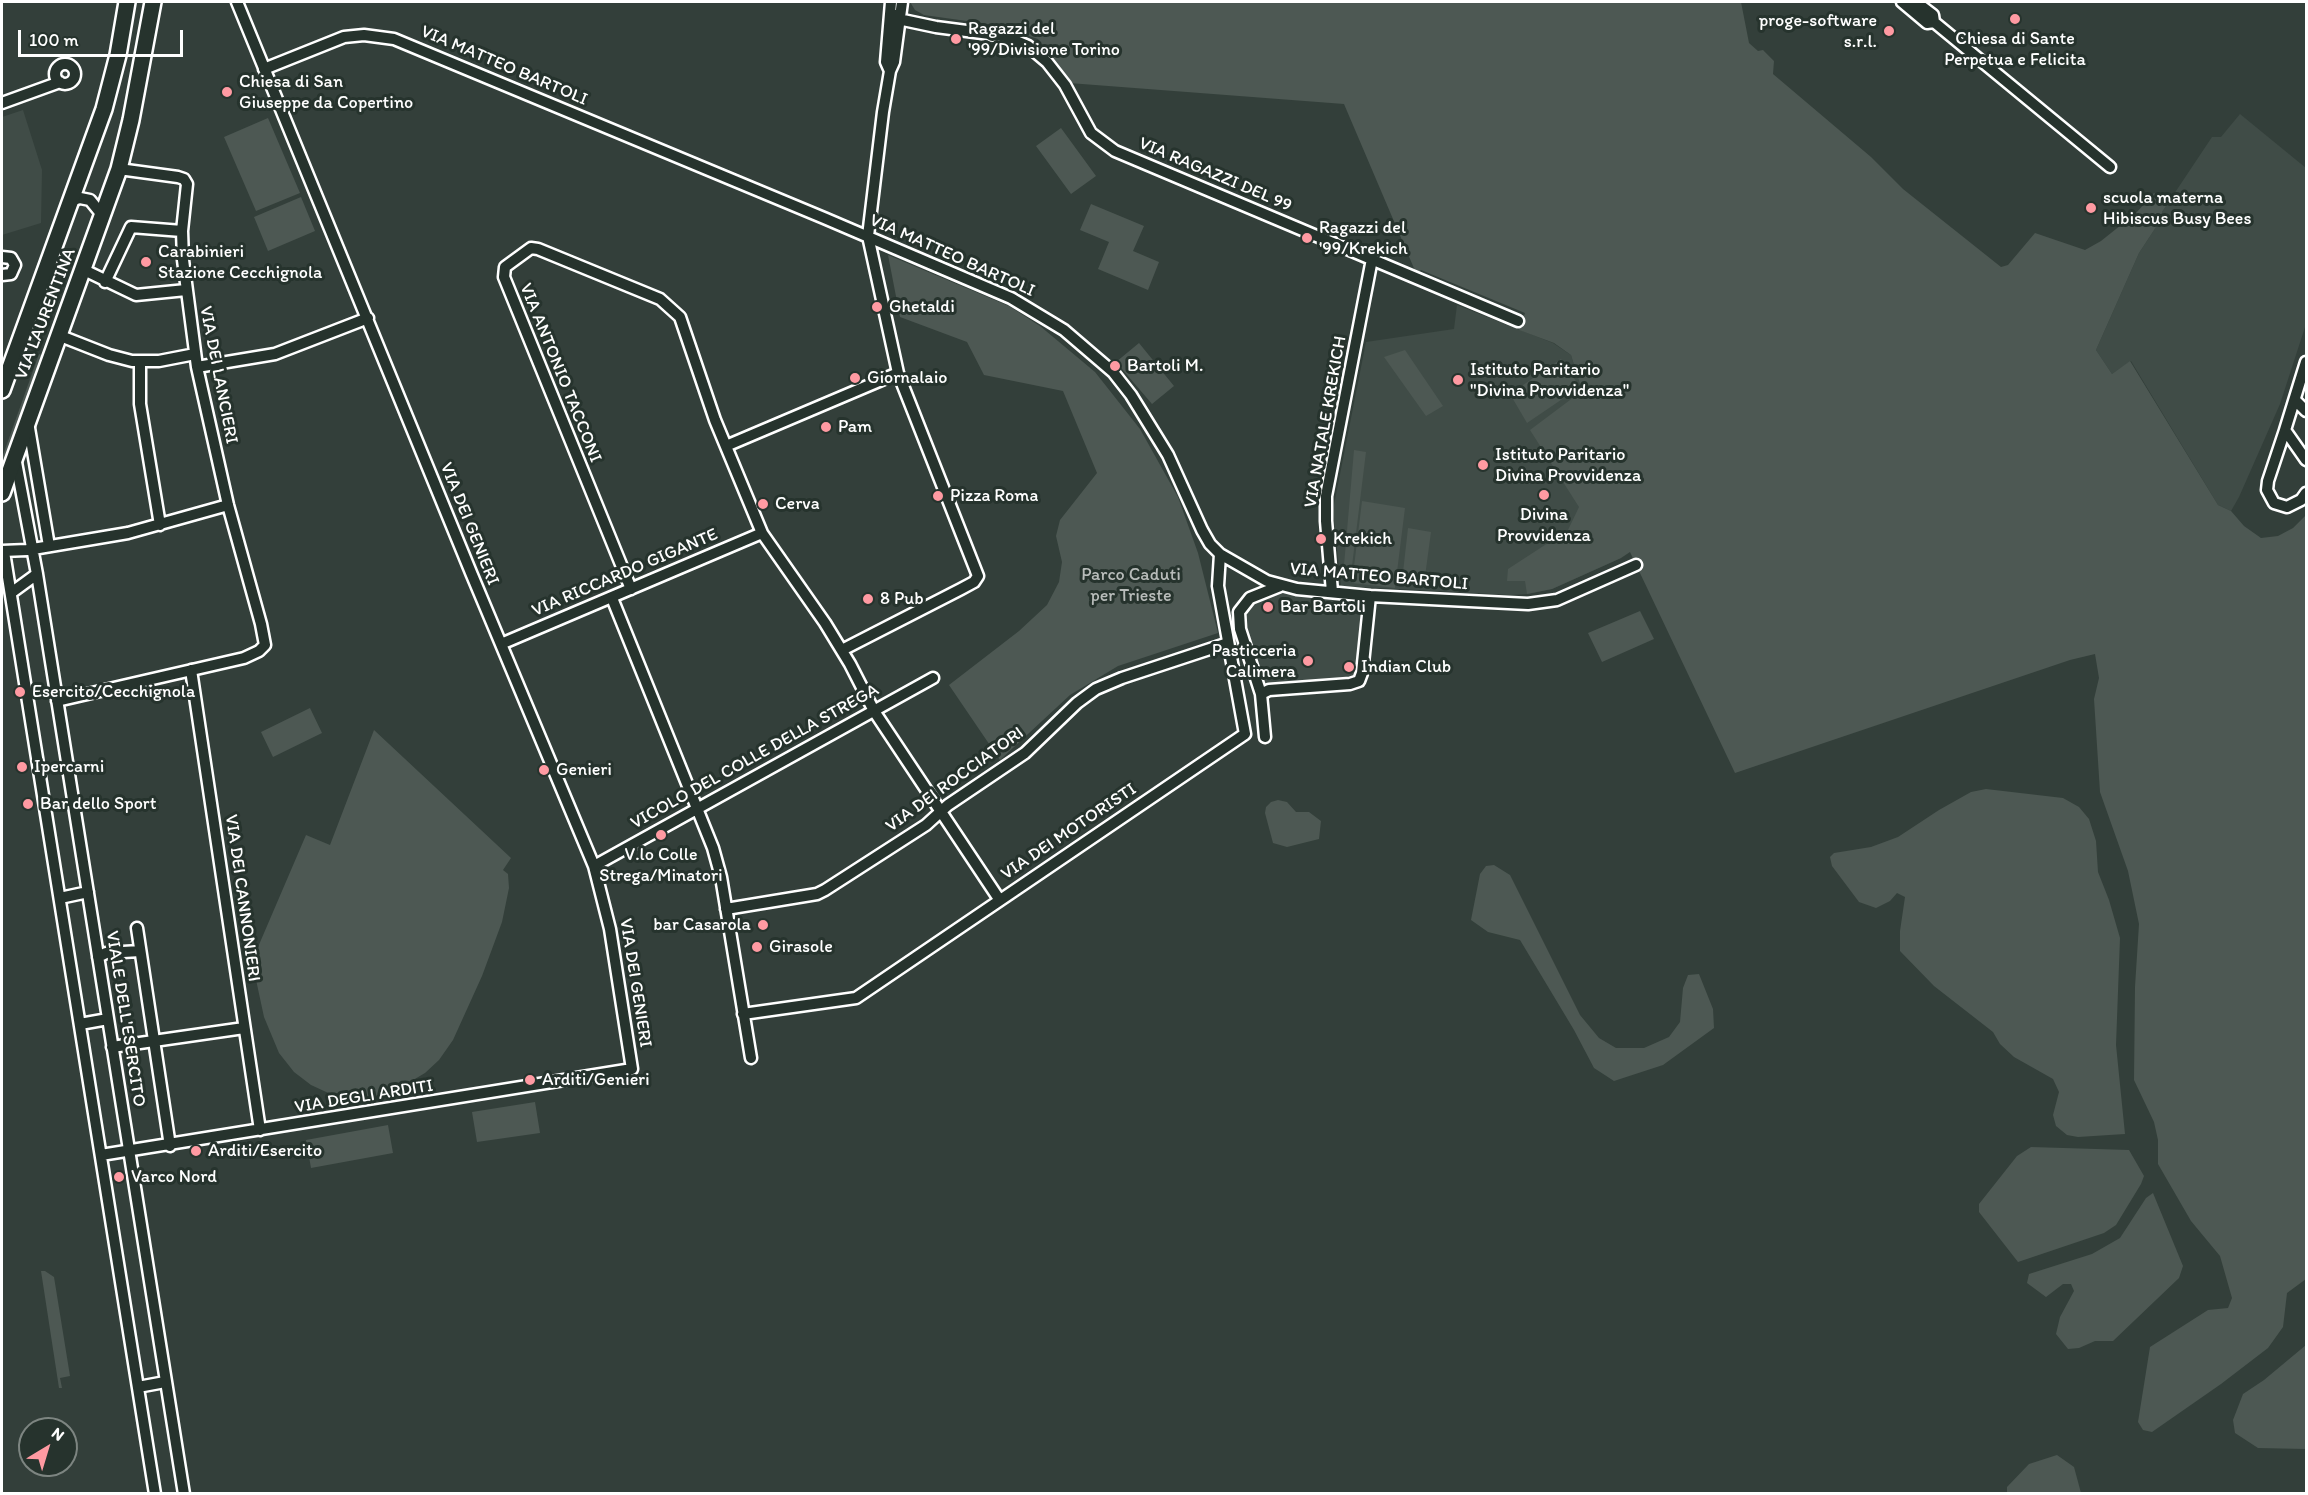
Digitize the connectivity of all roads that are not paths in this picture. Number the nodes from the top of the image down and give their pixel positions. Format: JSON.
{"nodes":[{"id":1,"x":127,"y":2,"type":"edge"},
{"id":2,"x":153,"y":2,"type":"edge"},
{"id":3,"x":237,"y":2,"type":"edge"},
{"id":4,"x":891,"y":2,"type":"edge"},
{"id":5,"x":896,"y":2,"type":"edge"},
{"id":6,"x":902,"y":2,"type":"edge"},
{"id":7,"x":1902,"y":2,"type":"edge"},
{"id":8,"x":1916,"y":2,"type":"edge"},
{"id":9,"x":900,"y":18,"type":"junction"},
{"id":10,"x":1934,"y":19,"type":"junction"},
{"id":11,"x":264,"y":69,"type":"junction"},
{"id":12,"x":890,"y":71,"type":"junction"},
{"id":13,"x":60,"y":82,"type":"dead end"},
{"id":14,"x":2,"y":103,"type":"edge"},
{"id":15,"x":2110,"y":167,"type":"dead end"},
{"id":16,"x":119,"y":169,"type":"junction"},
{"id":17,"x":70,"y":201,"type":"junction"},
{"id":18,"x":104,"y":216,"type":"junction"},
{"id":19,"x":182,"y":231,"type":"junction"},
{"id":20,"x":868,"y":236,"type":"junction"},
{"id":21,"x":2,"y":257,"type":"edge"},
{"id":22,"x":1372,"y":259,"type":"junction"},
{"id":23,"x":84,"y":270,"type":"junction"},
{"id":24,"x":2,"y":275,"type":"edge"},
{"id":25,"x":105,"y":282,"type":"junction"},
{"id":26,"x":186,"y":290,"type":"junction"},
{"id":27,"x":368,"y":318,"type":"junction"},
{"id":28,"x":1518,"y":321,"type":"dead end"},
{"id":29,"x":58,"y":335,"type":"junction"},
{"id":30,"x":195,"y":354,"type":"junction"},
{"id":31,"x":140,"y":362,"type":"junction"},
{"id":32,"x":2307,"y":362,"type":"edge"},
{"id":33,"x":197,"y":367,"type":"junction"},
{"id":34,"x":898,"y":373,"type":"junction"},
{"id":35,"x":2,"y":390,"type":"edge"},
{"id":36,"x":2295,"y":400,"type":"junction"},
{"id":37,"x":2307,"y":411,"type":"edge"},
{"id":38,"x":28,"y":418,"type":"junction"},
{"id":39,"x":2285,"y":430,"type":"junction"},
{"id":40,"x":726,"y":446,"type":"junction"},
{"id":41,"x":15,"y":454,"type":"junction"},
{"id":42,"x":2307,"y":460,"type":"edge"},
{"id":43,"x":2,"y":493,"type":"edge"},
{"id":44,"x":2307,"y":493,"type":"edge"},
{"id":45,"x":228,"y":505,"type":"junction"},
{"id":46,"x":160,"y":525,"type":"junction"},
{"id":47,"x":762,"y":533,"type":"junction"},
{"id":48,"x":48,"y":546,"type":"junction"},
{"id":49,"x":32,"y":549,"type":"junction"},
{"id":50,"x":3,"y":551,"type":"edge"},
{"id":51,"x":1220,"y":554,"type":"junction"},
{"id":52,"x":1636,"y":565,"type":"dead end"},
{"id":53,"x":37,"y":574,"type":"junction"},
{"id":54,"x":1280,"y":586,"type":"junction"},
{"id":55,"x":631,"y":589,"type":"junction"},
{"id":56,"x":1332,"y":592,"type":"junction"},
{"id":57,"x":10,"y":593,"type":"junction"},
{"id":58,"x":1370,"y":596,"type":"junction"},
{"id":59,"x":612,"y":598,"type":"junction"},
{"id":60,"x":1227,"y":643,"type":"junction"},
{"id":61,"x":501,"y":644,"type":"junction"},
{"id":62,"x":842,"y":650,"type":"junction"},
{"id":63,"x":191,"y":670,"type":"junction"},
{"id":64,"x":933,"y":678,"type":"dead end"},
{"id":65,"x":1261,"y":694,"type":"junction"},
{"id":66,"x":57,"y":701,"type":"junction"},
{"id":67,"x":874,"y":711,"type":"junction"},
{"id":68,"x":1265,"y":737,"type":"dead end"},
{"id":69,"x":697,"y":808,"type":"junction"},
{"id":70,"x":942,"y":812,"type":"junction"},
{"id":71,"x":594,"y":866,"type":"junction"},
{"id":72,"x":88,"y":892,"type":"junction"},
{"id":73,"x":60,"y":898,"type":"junction"},
{"id":74,"x":999,"y":899,"type":"junction"},
{"id":75,"x":726,"y":909,"type":"junction"},
{"id":76,"x":137,"y":928,"type":"dead end"},
{"id":77,"x":140,"y":951,"type":"junction"},
{"id":78,"x":98,"y":957,"type":"junction"},
{"id":79,"x":743,"y":1014,"type":"junction"},
{"id":80,"x":108,"y":1019,"type":"junction"},
{"id":81,"x":80,"y":1024,"type":"junction"},
{"id":82,"x":244,"y":1028,"type":"junction"},
{"id":83,"x":154,"y":1040,"type":"junction"},
{"id":84,"x":112,"y":1047,"type":"junction"},
{"id":85,"x":751,"y":1058,"type":"dead end"},
{"id":86,"x":632,"y":1069,"type":"joint"},
{"id":87,"x":260,"y":1130,"type":"junction"},
{"id":88,"x":170,"y":1146,"type":"junction"},
{"id":89,"x":130,"y":1152,"type":"junction"},
{"id":90,"x":101,"y":1155,"type":"junction"},
{"id":91,"x":165,"y":1382,"type":"junction"},
{"id":92,"x":138,"y":1387,"type":"junction"},
{"id":93,"x":156,"y":1494,"type":"edge"},
{"id":94,"x":184,"y":1494,"type":"edge"}],
"edges":[{"from":1,"to":17,"type":"main road","name":"VIA LAURENTINA"},
{"from":2,"to":16,"type":"main road","name":"VIA LAURENTINA"},
{"from":3,"to":11,"type":"street","name":"VIA DEI GENIERI"},
{"from":4,"to":12,"type":"street"},
{"from":5,"to":9,"type":"street"},
{"from":6,"to":9,"type":"street"},
{"from":7,"to":10,"type":"street"},
{"from":8,"to":10,"type":"street"},
{"from":9,"to":12,"type":"street"},
{"from":9,"to":22,"type":"street","name":"VIA RAGAZZI DEL 99"},
{"from":10,"to":15,"type":"street"},
{"from":11,"to":20,"type":"street","name":"VIA MATTEO BARTOLI"},
{"from":11,"to":27,"type":"street","name":"VIA DEI GENIERI"},
{"from":12,"to":20,"type":"street"},
{"from":13,"to":14,"type":"street"},
{"from":16,"to":18,"type":"main road","name":"VIA LAURENTINA"},
{"from":16,"to":19,"type":"street","name":"VIA DEI LANCIERI"},
{"from":17,"to":18,"type":"street"},
{"from":17,"to":35,"type":"main road","name":"VIA LAURENTINA"},
{"from":18,"to":23,"type":"main road","name":"VIA LAURENTINA"},
{"from":19,"to":25,"type":"street"},
{"from":19,"to":26,"type":"street","name":"VIA DEI LANCIERI"},
{"from":20,"to":34,"type":"street"},
{"from":20,"to":51,"type":"street","name":"VIA MATTEO BARTOLI"},
{"from":21,"to":24,"type":"street"},
{"from":22,"to":28,"type":"street","name":"VIA RAGAZZI DEL 99"},
{"from":22,"to":56,"type":"street","name":"VIA NATALE KREKICH"},
{"from":23,"to":25,"type":"street"},
{"from":23,"to":29,"type":"main road","name":"VIA LAURENTINA"},
{"from":25,"to":26,"type":"street"},
{"from":26,"to":30,"type":"street","name":"VIA DEI LANCIERI"},
{"from":27,"to":33,"type":"street"},
{"from":27,"to":61,"type":"street","name":"VIA DEI GENIERI"},
{"from":29,"to":31,"type":"street"},
{"from":29,"to":38,"type":"main road","name":"VIA LAURENTINA"},
{"from":30,"to":31,"type":"street"},
{"from":30,"to":33,"type":"street","name":"VIA DEI LANCIERI"},
{"from":31,"to":46,"type":"street"},
{"from":32,"to":36,"type":"street"},
{"from":33,"to":45,"type":"street","name":"VIA DEI LANCIERI"},
{"from":34,"to":40,"type":"street"},
{"from":34,"to":62,"type":"street"},
{"from":36,"to":37,"type":"street"},
{"from":36,"to":39,"type":"street"},
{"from":38,"to":41,"type":"main road","name":"VIA LAURENTINA"},
{"from":38,"to":48,"type":"street"},
{"from":39,"to":42,"type":"street"},
{"from":39,"to":44,"type":"street"},
{"from":40,"to":47,"type":"street"},
{"from":40,"to":55,"type":"street","name":"VIA ANTONIO TACCONI"},
{"from":41,"to":43,"type":"main road","name":"VIA LAURENTINA"},
{"from":41,"to":49,"type":"street","name":"VIALE DELL'ESERCITO"},
{"from":45,"to":46,"type":"street"},
{"from":45,"to":63,"type":"street","name":"VIA DEI LANCIERI"},
{"from":46,"to":48,"type":"street"},
{"from":47,"to":55,"type":"street","name":"VIA RICCARDO GIGANTE"},
{"from":47,"to":62,"type":"street"},
{"from":48,"to":49,"type":"street"},
{"from":49,"to":50,"type":"street"},
{"from":49,"to":53,"type":"street","name":"VIALE DELL'ESERCITO"},
{"from":50,"to":57,"type":"street"},
{"from":51,"to":54,"type":"street","name":"VIA MATTEO BARTOLI"},
{"from":51,"to":60,"type":"street","name":"VIA DEI MOTORISTI"},
{"from":52,"to":58,"type":"street","name":"VIA MATTEO BARTOLI"},
{"from":53,"to":57,"type":"street"},
{"from":53,"to":66,"type":"street","name":"VIALE DELL'ESERCITO"},
{"from":54,"to":56,"type":"street","name":"VIA MATTEO BARTOLI"},
{"from":54,"to":65,"type":"street"},
{"from":55,"to":59,"type":"street","name":"VIA RICCARDO GIGANTE"},
{"from":56,"to":58,"type":"street","name":"VIA MATTEO BARTOLI"},
{"from":57,"to":73,"type":"street"},
{"from":58,"to":65,"type":"street"},
{"from":59,"to":61,"type":"street","name":"VIA RICCARDO GIGANTE"},
{"from":59,"to":69,"type":"street"},
{"from":60,"to":70,"type":"street","name":"VIA DEI ROCCIATORI"},
{"from":60,"to":74,"type":"street","name":"VIA DEI MOTORISTI"},
{"from":61,"to":71,"type":"street","name":"VIA DEI GENIERI"},
{"from":62,"to":67,"type":"street"},
{"from":63,"to":66,"type":"street"},
{"from":63,"to":82,"type":"street","name":"VIA DEI CANNONIERI"},
{"from":64,"to":67,"type":"street","name":"VICOLO DEL COLLE DELLA STREGA"},
{"from":65,"to":68,"type":"street"},
{"from":66,"to":72,"type":"street","name":"VIALE DELL'ESERCITO"},
{"from":67,"to":69,"type":"street","name":"VICOLO DEL COLLE DELLA STREGA"},
{"from":67,"to":70,"type":"street"},
{"from":69,"to":71,"type":"street","name":"VICOLO DEL COLLE DELLA STREGA"},
{"from":69,"to":75,"type":"street"},
{"from":70,"to":74,"type":"street"},
{"from":70,"to":75,"type":"street","name":"VIA DEI ROCCIATORI"},
{"from":71,"to":86,"type":"street","name":"VIA DEI GENIERI"},
{"from":72,"to":73,"type":"street"},
{"from":72,"to":78,"type":"street","name":"VIALE DELL'ESERCITO"},
{"from":73,"to":81,"type":"street"},
{"from":74,"to":79,"type":"street","name":"VIA DEI MOTORISTI"},
{"from":75,"to":79,"type":"street"},
{"from":76,"to":77,"type":"street"},
{"from":77,"to":78,"type":"street"},
{"from":77,"to":83,"type":"street"},
{"from":78,"to":80,"type":"street","name":"VIALE DELL'ESERCITO"},
{"from":79,"to":85,"type":"street"},
{"from":80,"to":81,"type":"street"},
{"from":80,"to":84,"type":"street","name":"VIALE DELL'ESERCITO"},
{"from":81,"to":90,"type":"street"},
{"from":82,"to":83,"type":"street"},
{"from":82,"to":87,"type":"street","name":"VIA DEI CANNONIERI"},
{"from":83,"to":84,"type":"street"},
{"from":83,"to":88,"type":"street"},
{"from":84,"to":89,"type":"street","name":"VIALE DELL'ESERCITO"},
{"from":86,"to":87,"type":"street","name":"VIA DEGLI ARDITI"},
{"from":87,"to":88,"type":"street","name":"VIA DEGLI ARDITI"},
{"from":88,"to":89,"type":"street","name":"VIA DEGLI ARDITI"},
{"from":89,"to":90,"type":"street","name":"VIA DEGLI ARDITI"},
{"from":89,"to":91,"type":"street","name":"VIALE DELL'ESERCITO"},
{"from":90,"to":92,"type":"street"},
{"from":91,"to":92,"type":"street"},
{"from":91,"to":94,"type":"street","name":"VIALE DELL'ESERCITO"},
{"from":92,"to":93,"type":"street"}]}
